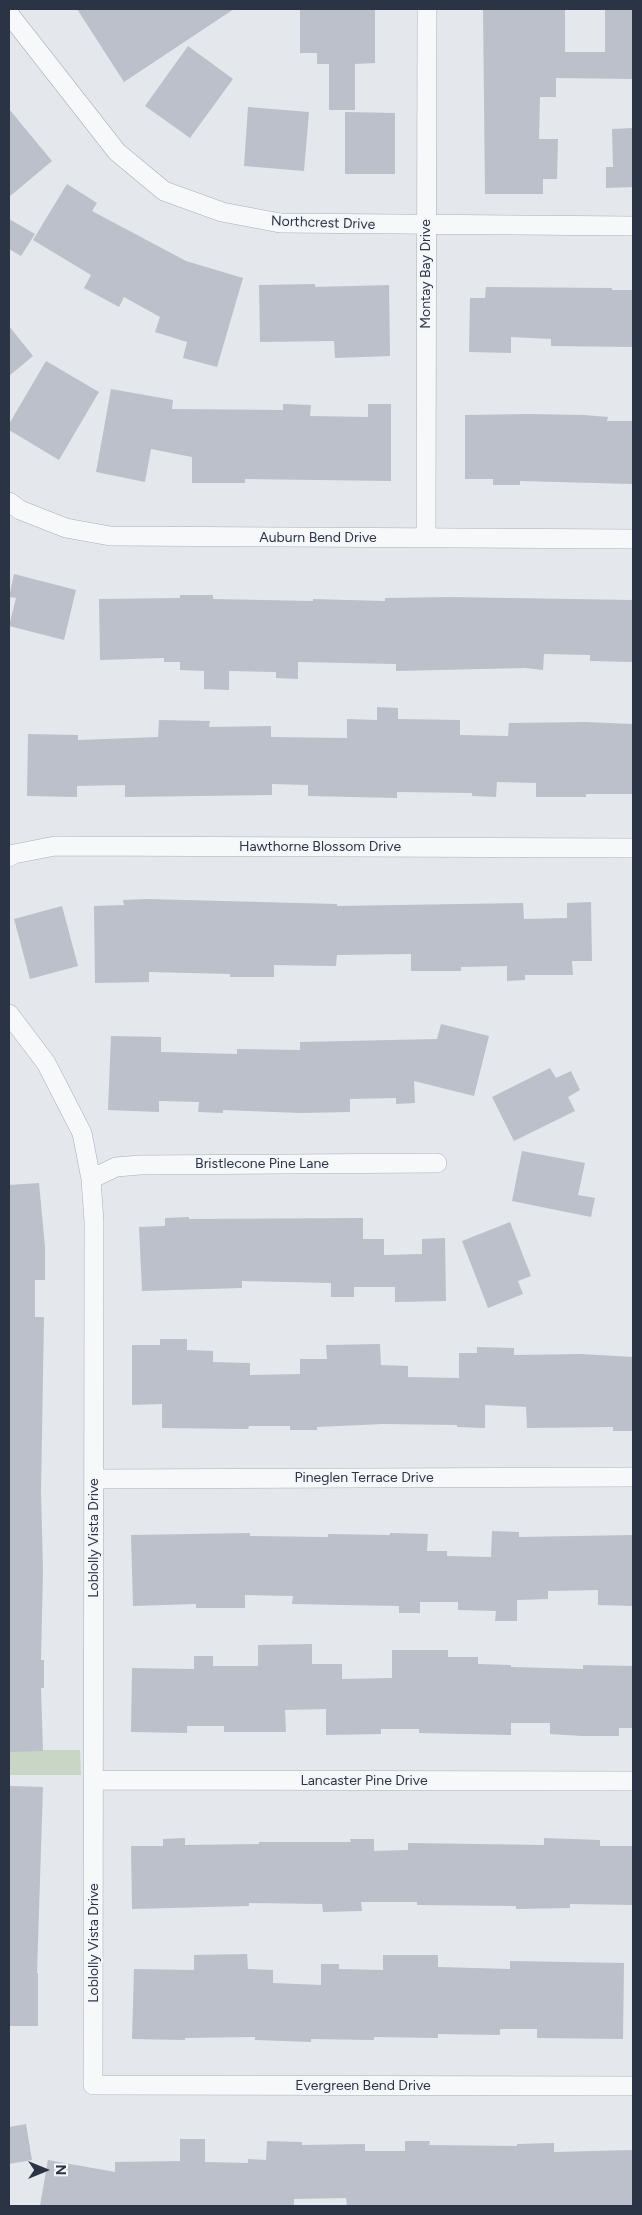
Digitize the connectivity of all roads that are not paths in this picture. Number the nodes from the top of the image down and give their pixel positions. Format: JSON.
{"nodes":[{"id":1,"x":427,"y":9,"type":"edge"},
{"id":2,"x":9,"y":14,"type":"edge"},
{"id":3,"x":426,"y":225,"type":"junction"},
{"id":4,"x":633,"y":226,"type":"edge"},
{"id":5,"x":9,"y":502,"type":"edge"},
{"id":6,"x":426,"y":538,"type":"junction"},
{"id":7,"x":633,"y":539,"type":"edge"},
{"id":8,"x":633,"y":848,"type":"edge"},
{"id":9,"x":9,"y":857,"type":"edge"},
{"id":10,"x":9,"y":1014,"type":"edge"},
{"id":11,"x":437,"y":1163,"type":"dead end"},
{"id":12,"x":91,"y":1179,"type":"junction"},
{"id":13,"x":633,"y":1477,"type":"edge"},
{"id":14,"x":94,"y":1479,"type":"junction"},
{"id":15,"x":94,"y":1780,"type":"junction"},
{"id":16,"x":633,"y":1781,"type":"edge"},
{"id":17,"x":93,"y":2085,"type":"joint"},
{"id":18,"x":633,"y":2086,"type":"edge"}],
"edges":[{"from":1,"to":3,"type":"street","name":"Montay Bay Drive"},
{"from":2,"to":3,"type":"street","name":"Northcrest Drive"},
{"from":3,"to":4,"type":"street","name":"Northcrest Drive"},
{"from":3,"to":6,"type":"street","name":"Montay Bay Drive"},
{"from":5,"to":6,"type":"street","name":"Auburn Bend Drive"},
{"from":6,"to":7,"type":"street","name":"Auburn Bend Drive"},
{"from":8,"to":9,"type":"street","name":"Hawthorne Blossom Drive"},
{"from":10,"to":12,"type":"street","name":"Loblolly Vista Drive"},
{"from":11,"to":12,"type":"street","name":"Bristlecone Pine Lane"},
{"from":12,"to":14,"type":"street","name":"Loblolly Vista Drive"},
{"from":13,"to":14,"type":"street","name":"Pineglen Terrace Drive"},
{"from":14,"to":15,"type":"street","name":"Loblolly Vista Drive"},
{"from":15,"to":16,"type":"street","name":"Lancaster Pine Drive"},
{"from":15,"to":17,"type":"street","name":"Loblolly Vista Drive"},
{"from":17,"to":18,"type":"street","name":"Evergreen Bend Drive"}]}
